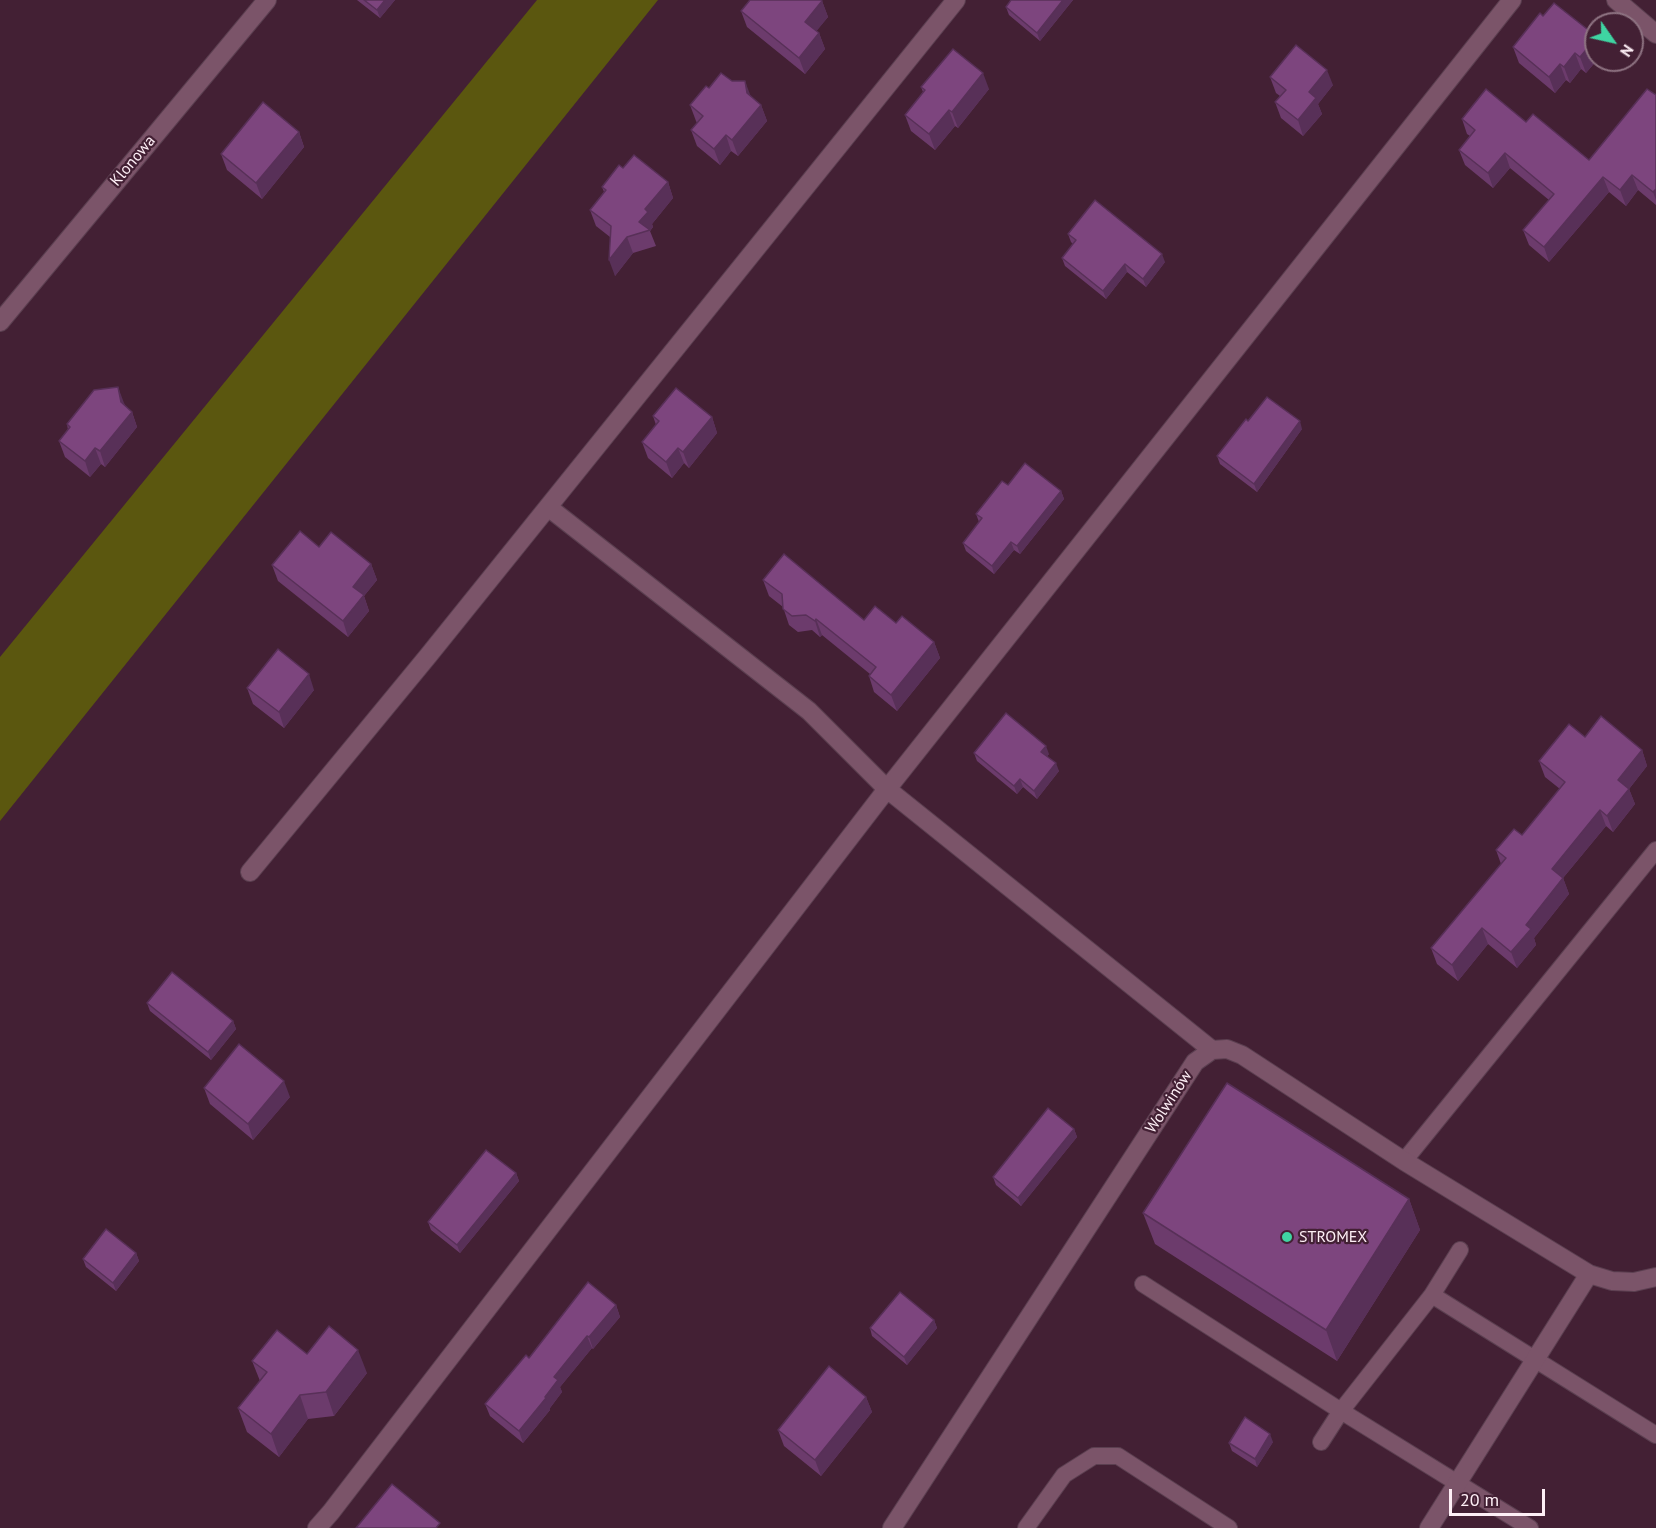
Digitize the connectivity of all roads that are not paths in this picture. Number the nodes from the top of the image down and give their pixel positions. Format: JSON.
{"nodes":[{"id":1,"x":267,"y":0,"type":"edge"},
{"id":2,"x":956,"y":0,"type":"edge"},
{"id":3,"x":1512,"y":0,"type":"edge"},
{"id":4,"x":1616,"y":0,"type":"edge"},
{"id":5,"x":1656,"y":34,"type":"edge"},
{"id":6,"x":0,"y":322,"type":"edge"},
{"id":7,"x":548,"y":507,"type":"junction"},
{"id":8,"x":886,"y":789,"type":"junction"},
{"id":9,"x":1656,"y":850,"type":"edge"},
{"id":10,"x":250,"y":872,"type":"dead end"},
{"id":11,"x":1212,"y":1050,"type":"junction"},
{"id":12,"x":1404,"y":1161,"type":"junction"},
{"id":13,"x":1460,"y":1250,"type":"dead end"},
{"id":14,"x":1588,"y":1274,"type":"junction"},
{"id":15,"x":1656,"y":1277,"type":"edge"},
{"id":16,"x":1143,"y":1284,"type":"dead end"},
{"id":17,"x":1432,"y":1295,"type":"junction"},
{"id":18,"x":1535,"y":1359,"type":"junction"},
{"id":19,"x":1341,"y":1411,"type":"junction"},
{"id":20,"x":1656,"y":1435,"type":"edge"},
{"id":21,"x":1321,"y":1442,"type":"dead end"},
{"id":22,"x":1457,"y":1484,"type":"junction"},
{"id":23,"x":317,"y":1528,"type":"edge"},
{"id":24,"x":892,"y":1528,"type":"edge"},
{"id":25,"x":1026,"y":1528,"type":"edge"},
{"id":26,"x":1229,"y":1528,"type":"edge"},
{"id":27,"x":1429,"y":1528,"type":"edge"},
{"id":28,"x":1530,"y":1528,"type":"edge"}],
"edges":[{"from":1,"to":6,"type":"street","name":"Klonowa"},
{"from":2,"to":7,"type":"street"},
{"from":3,"to":8,"type":"street"},
{"from":4,"to":5,"type":"street"},
{"from":7,"to":8,"type":"street"},
{"from":7,"to":10,"type":"street"},
{"from":8,"to":11,"type":"street"},
{"from":8,"to":23,"type":"street"},
{"from":9,"to":12,"type":"lane"},
{"from":11,"to":12,"type":"street"},
{"from":11,"to":24,"type":"street","name":"Wolwinów"},
{"from":12,"to":14,"type":"street"},
{"from":13,"to":17,"type":"lane"},
{"from":14,"to":15,"type":"street"},
{"from":14,"to":18,"type":"street"},
{"from":16,"to":19,"type":"lane"},
{"from":17,"to":18,"type":"lane"},
{"from":17,"to":19,"type":"lane"},
{"from":18,"to":20,"type":"lane"},
{"from":18,"to":22,"type":"street"},
{"from":19,"to":21,"type":"lane"},
{"from":19,"to":22,"type":"lane"},
{"from":22,"to":27,"type":"street"},
{"from":22,"to":28,"type":"lane"},
{"from":25,"to":26,"type":"lane"}]}
